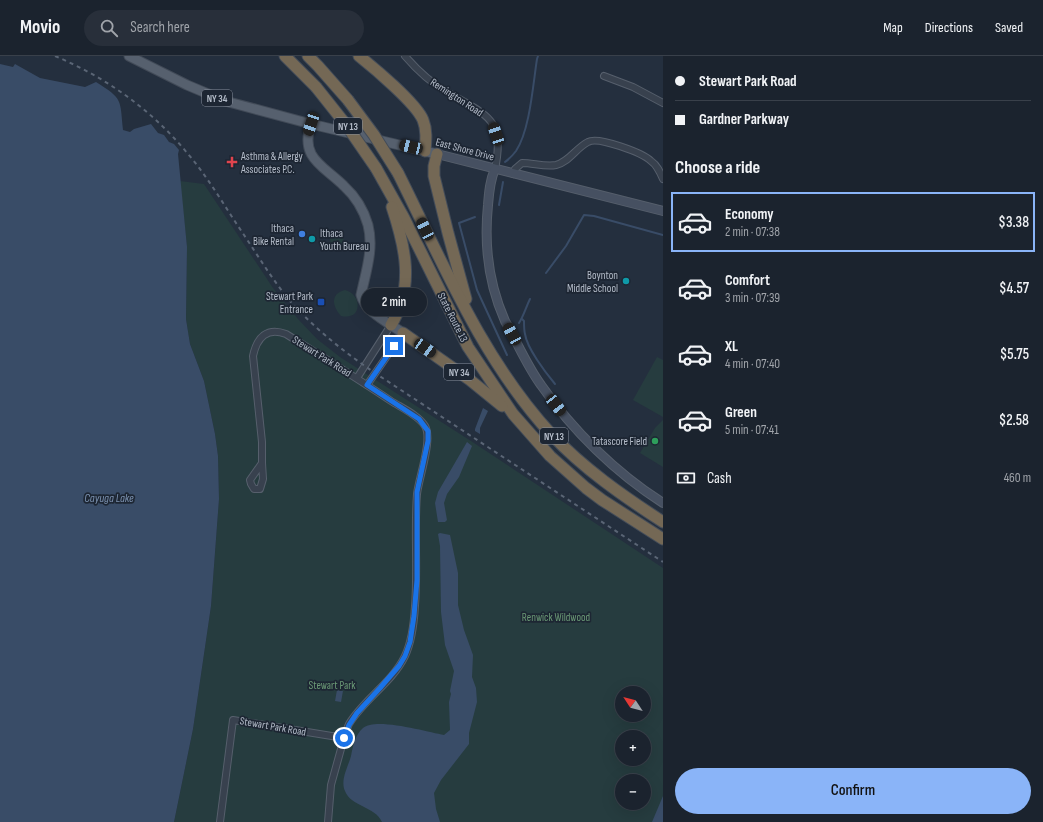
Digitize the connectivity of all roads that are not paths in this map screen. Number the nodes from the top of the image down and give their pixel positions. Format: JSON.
{"nodes":[{"id":1,"x":129,"y":56,"type":"edge"},
{"id":2,"x":286,"y":56,"type":"edge"},
{"id":3,"x":308,"y":56,"type":"edge"},
{"id":4,"x":359,"y":56,"type":"edge"},
{"id":5,"x":405,"y":56,"type":"edge"},
{"id":6,"x":604,"y":76,"type":"dead end"},
{"id":7,"x":663,"y":103,"type":"edge"},
{"id":8,"x":311,"y":124,"type":"junction"},
{"id":9,"x":425,"y":151,"type":"junction"},
{"id":10,"x":437,"y":154,"type":"junction"},
{"id":11,"x":495,"y":169,"type":"junction"},
{"id":12,"x":513,"y":174,"type":"junction"},
{"id":13,"x":663,"y":179,"type":"edge"},
{"id":14,"x":384,"y":183,"type":"junction"},
{"id":15,"x":663,"y":211,"type":"edge"},
{"id":16,"x":473,"y":323,"type":"junction"},
{"id":17,"x":391,"y":325,"type":"junction"},
{"id":18,"x":403,"y":333,"type":"junction"},
{"id":19,"x":357,"y":378,"type":"junction"},
{"id":20,"x":367,"y":385,"type":"junction"},
{"id":21,"x":513,"y":414,"type":"junction"},
{"id":22,"x":262,"y":463,"type":"dead end"},
{"id":23,"x":663,"y":503,"type":"edge"},
{"id":24,"x":663,"y":522,"type":"edge"},
{"id":25,"x":663,"y":540,"type":"edge"},
{"id":26,"x":344,"y":738,"type":"junction"},
{"id":27,"x":220,"y":822,"type":"edge"},
{"id":28,"x":328,"y":822,"type":"edge"}],
"edges":[{"from":1,"to":8,"type":"main road","name":"East Shore Drive","number":"NY 34"},
{"from":2,"to":14,"type":"highway","name":"State Route 13","number":"NY 13","bridge":true},
{"from":3,"to":16,"type":"highway","name":"State Route 13","number":"NY 13","bridge":true},
{"from":4,"to":9,"type":"highway"},
{"from":5,"to":11,"type":"street","name":"Remington Road"},
{"from":6,"to":7,"type":"street"},
{"from":8,"to":9,"type":"main road","name":"East Shore Drive","number":"NY 34"},
{"from":8,"to":17,"type":"main road","number":"NY 34"},
{"from":9,"to":10,"type":"main road","name":"East Shore Drive","number":"NY 34"},
{"from":10,"to":11,"type":"street","name":"East Shore Drive"},
{"from":10,"to":16,"type":"highway"},
{"from":11,"to":12,"type":"street","name":"East Shore Drive"},
{"from":11,"to":23,"type":"street"},
{"from":12,"to":13,"type":"street"},
{"from":12,"to":15,"type":"street","name":"East Shore Drive"},
{"from":14,"to":17,"type":"highway"},
{"from":14,"to":21,"type":"highway","name":"State Route 13","number":"NY 13"},
{"from":16,"to":24,"type":"highway","name":"State Route 13","number":"NY 13"},
{"from":17,"to":18,"type":"main road","number":"NY 34"},
{"from":17,"to":19,"type":"street"},
{"from":18,"to":20,"type":"street"},
{"from":18,"to":21,"type":"highway","number":"NY 34"},
{"from":19,"to":20,"type":"street","name":"Stewart Park Road"},
{"from":19,"to":22,"type":"street","name":"Stewart Park Road"},
{"from":20,"to":26,"type":"street","name":"Stewart Park Road"},
{"from":21,"to":25,"type":"highway","name":"State Route 13","number":"NY 13"},
{"from":26,"to":27,"type":"street","name":"Stewart Park Road"},
{"from":26,"to":28,"type":"street","name":"Stewart Park Road"}]}
